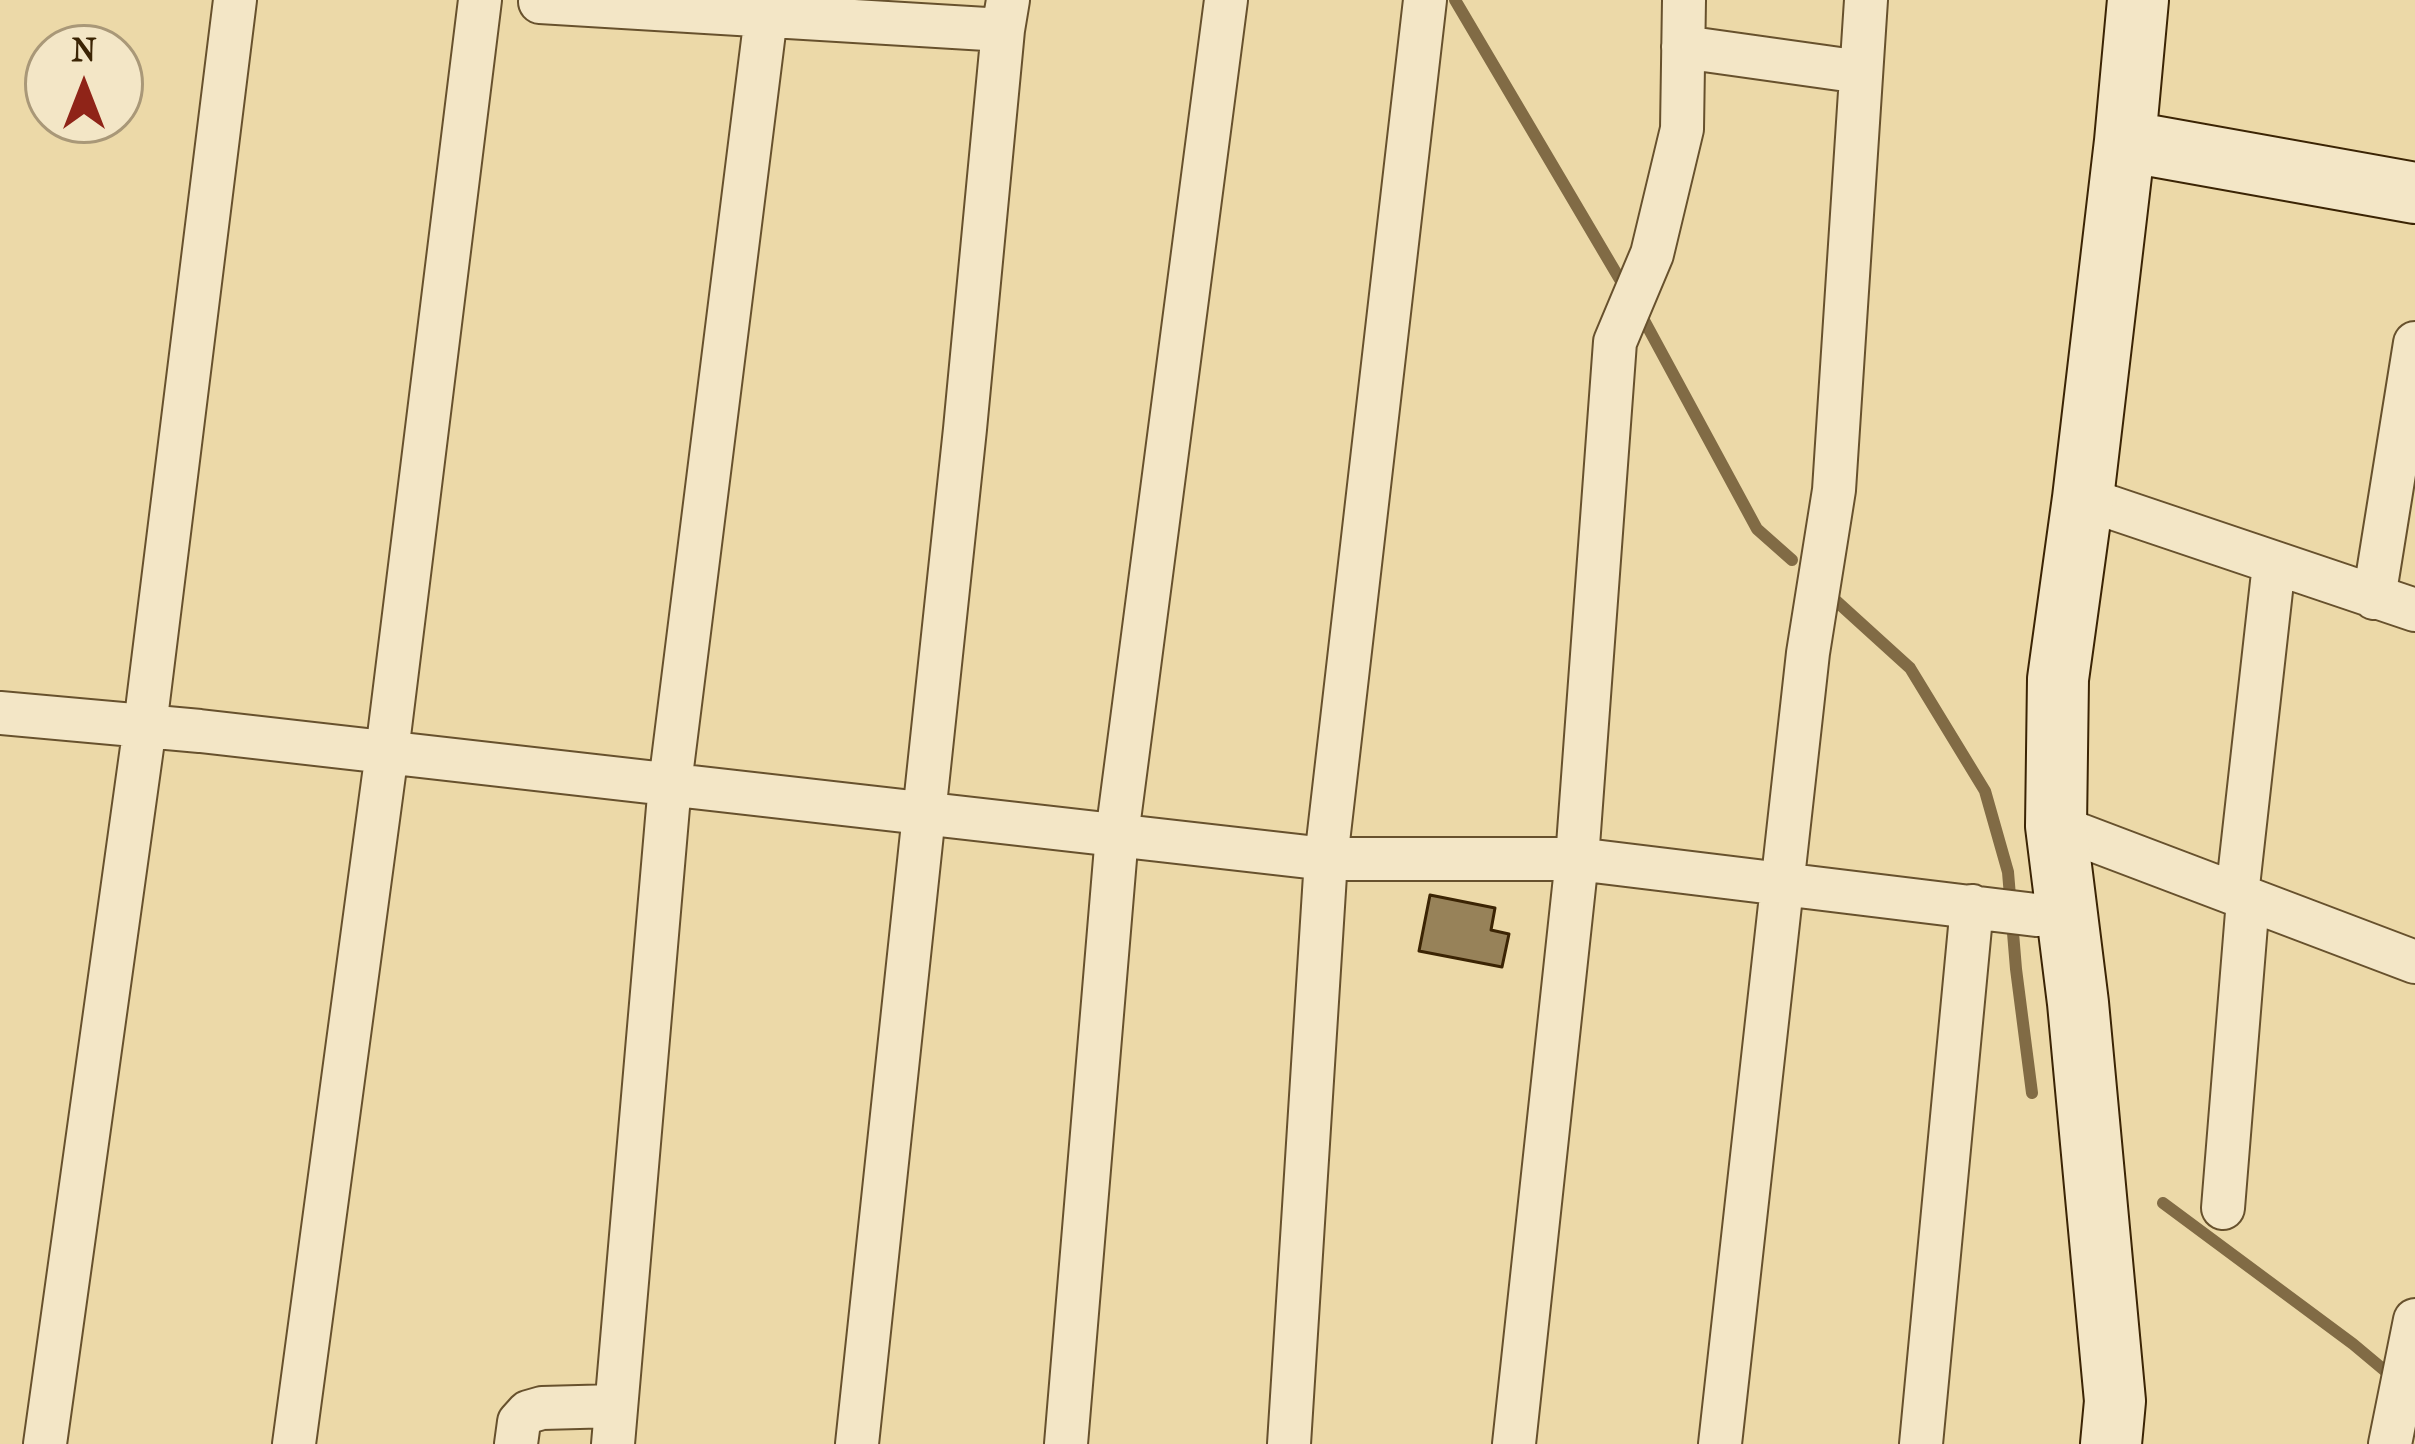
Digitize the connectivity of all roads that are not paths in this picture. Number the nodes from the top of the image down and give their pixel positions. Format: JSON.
{"nodes":[{"id":1,"x":235,"y":0,"type":"edge"},
{"id":2,"x":480,"y":0,"type":"edge"},
{"id":3,"x":1226,"y":0,"type":"edge"},
{"id":4,"x":1425,"y":0,"type":"edge"},
{"id":5,"x":1684,"y":0,"type":"edge"},
{"id":6,"x":1866,"y":0,"type":"edge"},
{"id":7,"x":2105,"y":0,"type":"edge"},
{"id":8,"x":2138,"y":0,"type":"edge"},
{"id":9,"x":532,"y":1,"type":"edge"},
{"id":10,"x":1005,"y":15,"type":"edge"},
{"id":11,"x":766,"y":16,"type":"junction"},
{"id":12,"x":1683,"y":47,"type":"junction"},
{"id":13,"x":1861,"y":72,"type":"junction"},
{"id":14,"x":2125,"y":141,"type":"junction"},
{"id":15,"x":2415,"y":193,"type":"edge"},
{"id":16,"x":2415,"y":343,"type":"edge"},
{"id":17,"x":2083,"y":498,"type":"junction"},
{"id":18,"x":2274,"y":564,"type":"junction"},
{"id":19,"x":2374,"y":598,"type":"junction"},
{"id":20,"x":2415,"y":610,"type":"edge"},
{"id":21,"x":0,"y":713,"type":"edge"},
{"id":22,"x":145,"y":726,"type":"junction"},
{"id":23,"x":387,"y":752,"type":"junction"},
{"id":24,"x":670,"y":784,"type":"junction"},
{"id":25,"x":922,"y":813,"type":"junction"},
{"id":26,"x":2056,"y":826,"type":"junction"},
{"id":27,"x":1117,"y":835,"type":"junction"},
{"id":28,"x":1325,"y":859,"type":"junction"},
{"id":29,"x":1577,"y":859,"type":"junction"},
{"id":30,"x":1781,"y":883,"type":"junction"},
{"id":31,"x":2243,"y":898,"type":"junction"},
{"id":32,"x":1972,"y":906,"type":"junction"},
{"id":33,"x":2051,"y":910,"type":"junction"},
{"id":34,"x":2415,"y":962,"type":"edge"},
{"id":35,"x":2223,"y":1208,"type":"dead end"},
{"id":36,"x":2411,"y":1338,"type":"edge"},
{"id":37,"x":615,"y":1425,"type":"edge"},
{"id":38,"x":2393,"y":1428,"type":"edge"},
{"id":39,"x":45,"y":1444,"type":"edge"},
{"id":40,"x":294,"y":1444,"type":"edge"},
{"id":41,"x":516,"y":1444,"type":"edge"},
{"id":42,"x":856,"y":1444,"type":"edge"},
{"id":43,"x":1066,"y":1444,"type":"edge"},
{"id":44,"x":1289,"y":1444,"type":"edge"},
{"id":45,"x":1514,"y":1444,"type":"edge"},
{"id":46,"x":1720,"y":1444,"type":"edge"},
{"id":47,"x":1921,"y":1444,"type":"edge"},
{"id":48,"x":2078,"y":1444,"type":"edge"},
{"id":49,"x":2111,"y":1444,"type":"edge"}],
"edges":[{"from":1,"to":22,"type":"street"},
{"from":2,"to":23,"type":"street"},
{"from":3,"to":27,"type":"street"},
{"from":4,"to":28,"type":"street"},
{"from":5,"to":12,"type":"street"},
{"from":6,"to":13,"type":"street"},
{"from":7,"to":33,"type":"street"},
{"from":8,"to":14,"type":"street"},
{"from":9,"to":11,"type":"street"},
{"from":10,"to":11,"type":"street"},
{"from":10,"to":25,"type":"street"},
{"from":11,"to":24,"type":"street"},
{"from":12,"to":13,"type":"street"},
{"from":12,"to":29,"type":"street"},
{"from":13,"to":30,"type":"street"},
{"from":14,"to":15,"type":"street"},
{"from":14,"to":17,"type":"street"},
{"from":16,"to":19,"type":"street"},
{"from":17,"to":18,"type":"street"},
{"from":17,"to":26,"type":"street"},
{"from":18,"to":19,"type":"street"},
{"from":18,"to":31,"type":"street"},
{"from":19,"to":20,"type":"street"},
{"from":21,"to":22,"type":"street"},
{"from":22,"to":23,"type":"street"},
{"from":22,"to":39,"type":"street"},
{"from":23,"to":24,"type":"street"},
{"from":23,"to":40,"type":"street"},
{"from":24,"to":25,"type":"street"},
{"from":24,"to":37,"type":"street"},
{"from":25,"to":27,"type":"street"},
{"from":25,"to":42,"type":"street"},
{"from":26,"to":31,"type":"street"},
{"from":26,"to":33,"type":"street"},
{"from":27,"to":28,"type":"street"},
{"from":27,"to":43,"type":"street"},
{"from":28,"to":29,"type":"street"},
{"from":28,"to":44,"type":"street"},
{"from":29,"to":30,"type":"street"},
{"from":29,"to":45,"type":"street"},
{"from":30,"to":32,"type":"street"},
{"from":30,"to":46,"type":"street"},
{"from":31,"to":34,"type":"street"},
{"from":31,"to":35,"type":"street"},
{"from":32,"to":33,"type":"street"},
{"from":32,"to":47,"type":"street"},
{"from":33,"to":48,"type":"street"},
{"from":33,"to":49,"type":"street"},
{"from":36,"to":38,"type":"street"},
{"from":37,"to":41,"type":"street"}]}
